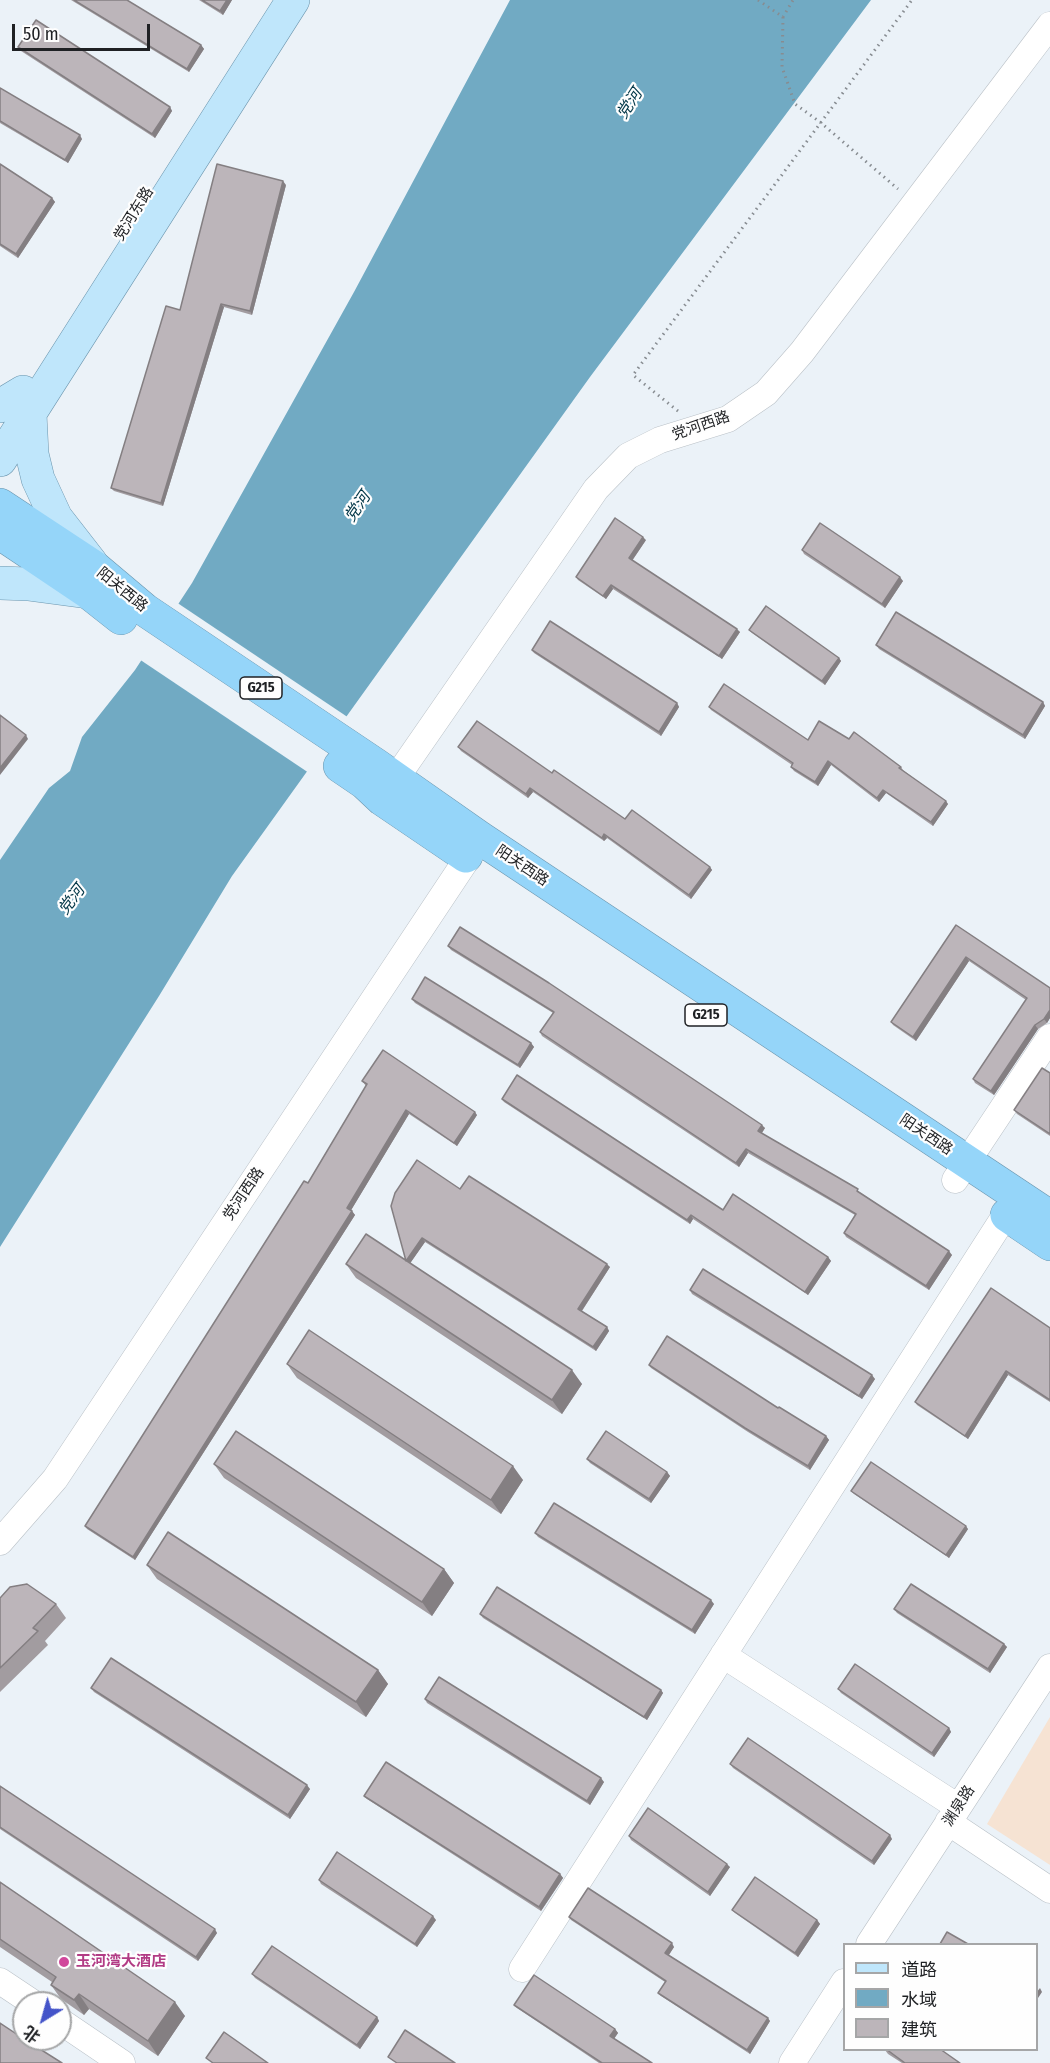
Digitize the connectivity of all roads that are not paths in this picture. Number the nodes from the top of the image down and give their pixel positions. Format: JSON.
{"nodes":[{"id":1,"x":268,"y":0,"type":"edge"},
{"id":2,"x":293,"y":0,"type":"edge"},
{"id":3,"x":1050,"y":25,"type":"edge"},
{"id":4,"x":17,"y":404,"type":"edge"},
{"id":5,"x":0,"y":428,"type":"edge"},
{"id":6,"x":0,"y":460,"type":"edge"},
{"id":7,"x":0,"y":505,"type":"edge"},
{"id":8,"x":0,"y":533,"type":"edge"},
{"id":9,"x":91,"y":580,"type":"junction"},
{"id":10,"x":0,"y":583,"type":"edge"},
{"id":11,"x":379,"y":781,"type":"junction"},
{"id":12,"x":474,"y":848,"type":"junction"},
{"id":13,"x":1050,"y":1036,"type":"edge"},
{"id":14,"x":961,"y":1171,"type":"junction"},
{"id":15,"x":1006,"y":1214,"type":"junction"},
{"id":16,"x":1050,"y":1217,"type":"edge"},
{"id":17,"x":1050,"y":1244,"type":"edge"},
{"id":18,"x":0,"y":1542,"type":"edge"},
{"id":19,"x":723,"y":1655,"type":"junction"},
{"id":20,"x":1050,"y":1667,"type":"edge"},
{"id":21,"x":953,"y":1815,"type":"junction"},
{"id":22,"x":1050,"y":1890,"type":"edge"},
{"id":23,"x":869,"y":1943,"type":"edge"},
{"id":24,"x":522,"y":1969,"type":"dead end"},
{"id":25,"x":0,"y":1981,"type":"edge"},
{"id":26,"x":843,"y":1984,"type":"edge"},
{"id":27,"x":15,"y":1991,"type":"edge"},
{"id":28,"x":72,"y":2029,"type":"edge"},
{"id":29,"x":122,"y":2063,"type":"edge"},
{"id":30,"x":792,"y":2063,"type":"edge"}],
"edges":[{"from":1,"to":4,"type":"main road","name":"党河东路"},
{"from":2,"to":4,"type":"main road"},
{"from":3,"to":11,"type":"street","name":"党河西路"},
{"from":4,"to":5,"type":"main road","name":"党河东路"},
{"from":4,"to":6,"type":"main road","name":"党河东路"},
{"from":4,"to":9,"type":"main road"},
{"from":7,"to":9,"type":"highway","name":"阳关西路","number":"G215"},
{"from":8,"to":9,"type":"highway","name":"阳关西路","number":"G215"},
{"from":9,"to":10,"type":"main road"},
{"from":9,"to":11,"type":"highway","name":"阳关西路","number":"G215"},
{"from":11,"to":12,"type":"highway","name":"阳关西路","number":"G215"},
{"from":12,"to":14,"type":"highway","name":"阳关西路","number":"G215"},
{"from":12,"to":18,"type":"street","name":"党河西路"},
{"from":13,"to":14,"type":"street"},
{"from":14,"to":15,"type":"highway","name":"阳关西路","number":"G215"},
{"from":14,"to":16,"type":"highway","name":"阳关西路","number":"G215"},
{"from":15,"to":17,"type":"highway","name":"阳关西路","number":"G215"},
{"from":15,"to":19,"type":"street"},
{"from":19,"to":21,"type":"street"},
{"from":19,"to":24,"type":"street"},
{"from":20,"to":21,"type":"street","name":"渊泉路"},
{"from":21,"to":22,"type":"street"},
{"from":21,"to":23,"type":"street","name":"渊泉路"},
{"from":25,"to":27,"type":"street"},
{"from":26,"to":30,"type":"street"},
{"from":28,"to":29,"type":"street"}]}
